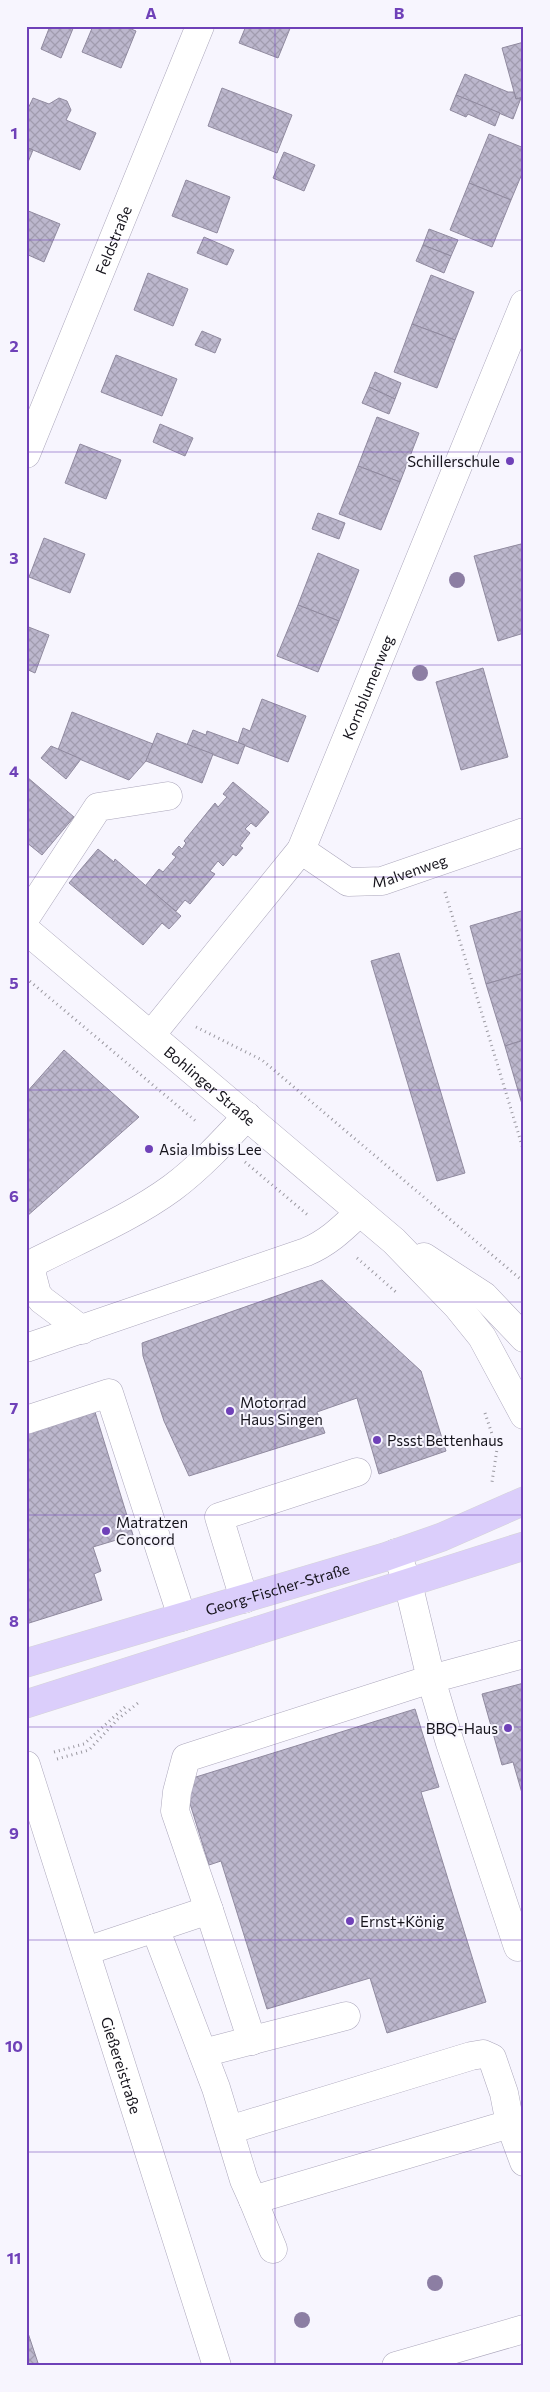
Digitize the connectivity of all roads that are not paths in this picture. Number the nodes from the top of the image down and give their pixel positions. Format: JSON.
{"nodes":[{"id":1,"x":200,"y":26,"type":"edge"},
{"id":2,"x":524,"y":304,"type":"edge"},
{"id":3,"x":26,"y":454,"type":"edge"},
{"id":4,"x":168,"y":796,"type":"dead end"},
{"id":5,"x":524,"y":832,"type":"edge"},
{"id":6,"x":301,"y":850,"type":"junction"},
{"id":7,"x":26,"y":917,"type":"edge"},
{"id":8,"x":26,"y":930,"type":"edge"},
{"id":9,"x":151,"y":1035,"type":"junction"},
{"id":10,"x":246,"y":1116,"type":"junction"},
{"id":11,"x":360,"y":1212,"type":"junction"},
{"id":12,"x":394,"y":1241,"type":"junction"},
{"id":13,"x":82,"y":1330,"type":"junction"},
{"id":14,"x":524,"y":1338,"type":"edge"},
{"id":15,"x":26,"y":1348,"type":"edge"},
{"id":16,"x":524,"y":1415,"type":"edge"},
{"id":17,"x":26,"y":1420,"type":"edge"},
{"id":18,"x":357,"y":1472,"type":"dead end"},
{"id":19,"x":524,"y":1501,"type":"edge"},
{"id":20,"x":524,"y":1546,"type":"edge"},
{"id":21,"x":396,"y":1553,"type":"junction"},
{"id":22,"x":408,"y":1584,"type":"junction"},
{"id":23,"x":244,"y":1599,"type":"junction"},
{"id":24,"x":182,"y":1617,"type":"junction"},
{"id":25,"x":524,"y":1654,"type":"edge"},
{"id":26,"x":26,"y":1663,"type":"edge"},
{"id":27,"x":430,"y":1680,"type":"junction"},
{"id":28,"x":26,"y":1704,"type":"edge"},
{"id":29,"x":27,"y":1767,"type":"edge"},
{"id":30,"x":209,"y":1910,"type":"junction"},
{"id":31,"x":155,"y":1928,"type":"junction"},
{"id":32,"x":524,"y":1945,"type":"edge"},
{"id":33,"x":86,"y":1951,"type":"junction"},
{"id":34,"x":346,"y":2016,"type":"dead end"},
{"id":35,"x":252,"y":2041,"type":"junction"},
{"id":36,"x":203,"y":2054,"type":"junction"},
{"id":37,"x":510,"y":2124,"type":"junction"},
{"id":38,"x":229,"y":2130,"type":"junction"},
{"id":39,"x":524,"y":2162,"type":"edge"},
{"id":40,"x":253,"y":2200,"type":"junction"},
{"id":41,"x":273,"y":2248,"type":"dead end"},
{"id":42,"x":524,"y":2329,"type":"edge"},
{"id":43,"x":217,"y":2366,"type":"edge"},
{"id":44,"x":396,"y":2366,"type":"edge"}],
"edges":[{"from":1,"to":3,"type":"street","name":"Feldstraße"},
{"from":2,"to":6,"type":"street","name":"Kornblumenweg"},
{"from":4,"to":7,"type":"street"},
{"from":5,"to":6,"type":"street","name":"Malvenweg"},
{"from":6,"to":9,"type":"street","name":"Kornblumenweg"},
{"from":8,"to":9,"type":"street","name":"Bohlinger Straße"},
{"from":9,"to":10,"type":"street","name":"Bohlinger Straße"},
{"from":10,"to":11,"type":"street","name":"Bohlinger Straße"},
{"from":10,"to":13,"type":"street"},
{"from":11,"to":12,"type":"street","name":"Bohlinger Straße"},
{"from":11,"to":13,"type":"street"},
{"from":12,"to":14,"type":"street","name":"Bohlinger Straße"},
{"from":12,"to":16,"type":"street","name":"Bohlinger Straße"},
{"from":13,"to":15,"type":"street"},
{"from":17,"to":24,"type":"street"},
{"from":18,"to":23,"type":"street"},
{"from":19,"to":21,"type":"main road","name":"Georg-Fischer-Straße"},
{"from":20,"to":22,"type":"main road"},
{"from":21,"to":22,"type":"street"},
{"from":21,"to":23,"type":"main road","name":"Georg-Fischer-Straße"},
{"from":22,"to":27,"type":"street"},
{"from":22,"to":28,"type":"main road"},
{"from":23,"to":24,"type":"main road","name":"Georg-Fischer-Straße"},
{"from":24,"to":26,"type":"main road","name":"Georg-Fischer-Straße"},
{"from":25,"to":27,"type":"street"},
{"from":27,"to":30,"type":"street"},
{"from":27,"to":32,"type":"street"},
{"from":29,"to":33,"type":"street","name":"Gießereistraße"},
{"from":30,"to":31,"type":"street"},
{"from":30,"to":35,"type":"street"},
{"from":31,"to":33,"type":"street"},
{"from":31,"to":36,"type":"street"},
{"from":33,"to":43,"type":"street","name":"Gießereistraße"},
{"from":34,"to":35,"type":"street"},
{"from":35,"to":36,"type":"street"},
{"from":36,"to":38,"type":"street"},
{"from":37,"to":38,"type":"street"},
{"from":37,"to":39,"type":"street"},
{"from":37,"to":40,"type":"street"},
{"from":38,"to":40,"type":"street"},
{"from":40,"to":41,"type":"street"},
{"from":42,"to":44,"type":"street"}]}
